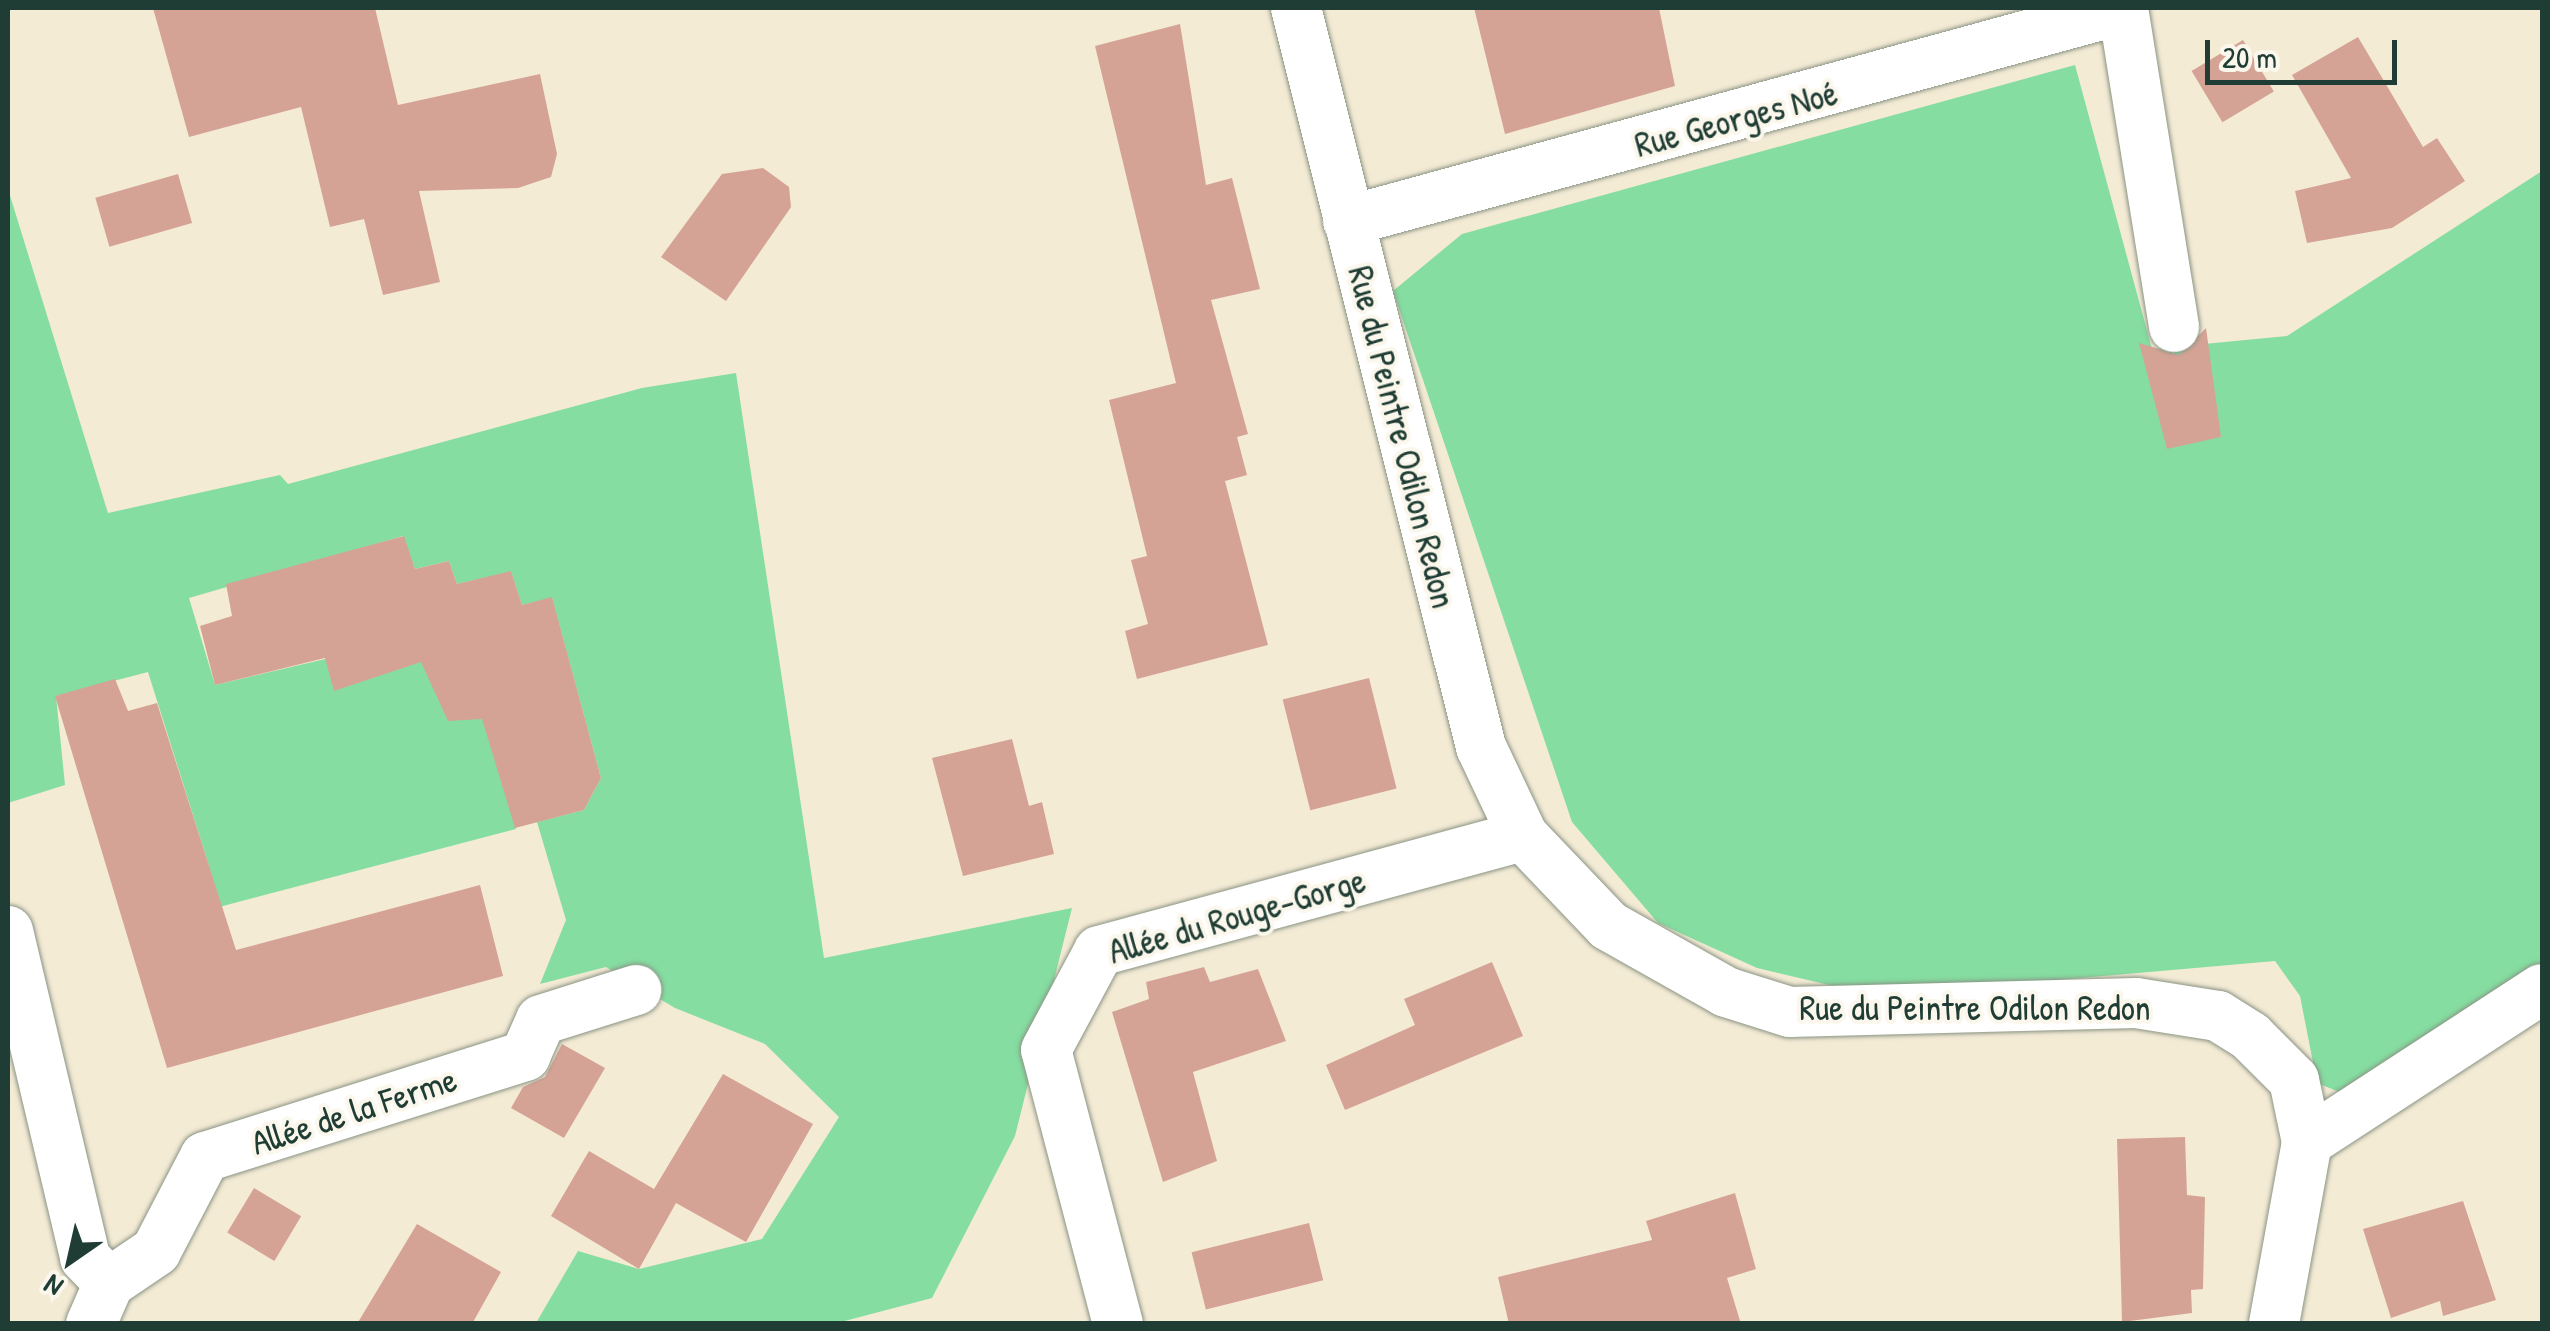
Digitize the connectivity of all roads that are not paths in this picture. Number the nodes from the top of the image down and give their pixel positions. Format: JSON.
{"nodes":[{"id":1,"x":1296,"y":8,"type":"edge"},
{"id":2,"x":2123,"y":8,"type":"edge"},
{"id":3,"x":1348,"y":221,"type":"junction"},
{"id":4,"x":2174,"y":326,"type":"dead end"},
{"id":5,"x":1523,"y":836,"type":"junction"},
{"id":6,"x":8,"y":930,"type":"edge"},
{"id":7,"x":2542,"y":989,"type":"edge"},
{"id":8,"x":636,"y":990,"type":"dead end"},
{"id":9,"x":2307,"y":1142,"type":"junction"},
{"id":10,"x":100,"y":1303,"type":"edge"},
{"id":11,"x":1118,"y":1324,"type":"edge"},
{"id":12,"x":2274,"y":1324,"type":"edge"}],
"edges":[{"from":1,"to":3,"type":"street","name":"Rue du Peintre Odilon Redon"},
{"from":2,"to":3,"type":"street","name":"Rue Georges Noé"},
{"from":2,"to":4,"type":"street","name":"Rue Georges Noé"},
{"from":3,"to":5,"type":"street","name":"Rue du Peintre Odilon Redon"},
{"from":5,"to":9,"type":"street","name":"Rue du Peintre Odilon Redon"},
{"from":5,"to":11,"type":"street","name":"Allée du Rouge-Gorge"},
{"from":6,"to":10,"type":"street","name":"Allée de la Ferme"},
{"from":7,"to":9,"type":"street"},
{"from":8,"to":10,"type":"street","name":"Allée de la Ferme"},
{"from":9,"to":12,"type":"street","name":"Rue du Peintre Odilon Redon"}]}
